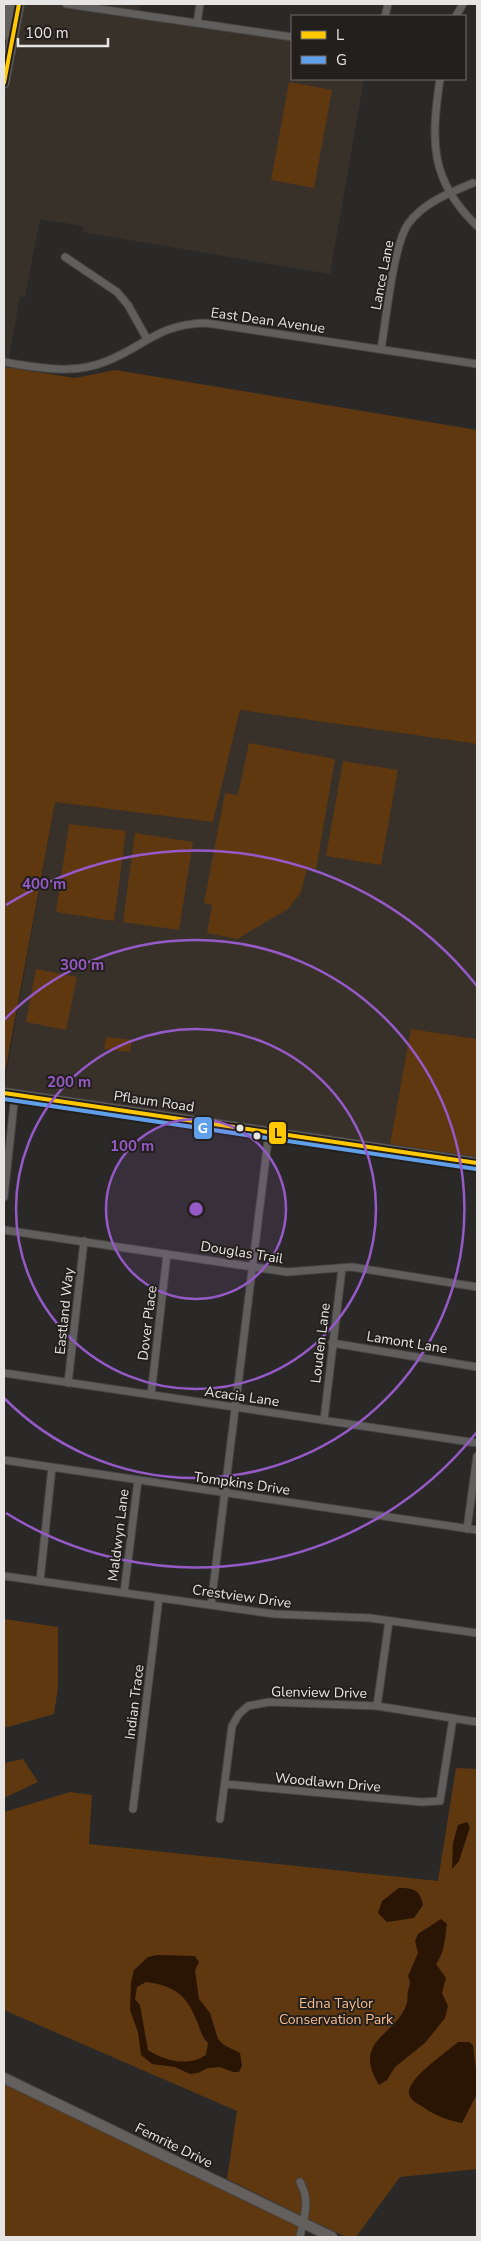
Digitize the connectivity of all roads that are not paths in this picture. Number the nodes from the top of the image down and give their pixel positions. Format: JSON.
{"nodes":[{"id":1,"x":10,"y":4,"type":"edge"},
{"id":2,"x":19,"y":4,"type":"edge"},
{"id":3,"x":66,"y":4,"type":"edge"},
{"id":4,"x":200,"y":4,"type":"edge"},
{"id":5,"x":464,"y":4,"type":"edge"},
{"id":6,"x":457,"y":15,"type":"edge"},
{"id":7,"x":197,"y":23,"type":"junction"},
{"id":8,"x":4,"y":36,"type":"edge"},
{"id":9,"x":291,"y":37,"type":"edge"},
{"id":10,"x":440,"y":80,"type":"edge"},
{"id":11,"x":4,"y":83,"type":"edge"},
{"id":12,"x":476,"y":182,"type":"edge"},
{"id":13,"x":450,"y":193,"type":"junction"},
{"id":14,"x":477,"y":226,"type":"edge"},
{"id":15,"x":65,"y":258,"type":"dead end"},
{"id":16,"x":147,"y":339,"type":"junction"},
{"id":17,"x":381,"y":349,"type":"junction"},
{"id":18,"x":4,"y":362,"type":"edge"},
{"id":19,"x":477,"y":364,"type":"edge"},
{"id":20,"x":4,"y":1093,"type":"edge"},
{"id":21,"x":16,"y":1094,"type":"junction"},
{"id":22,"x":269,"y":1132,"type":"junction"},
{"id":23,"x":477,"y":1163,"type":"edge"},
{"id":24,"x":4,"y":1197,"type":"edge"},
{"id":25,"x":4,"y":1230,"type":"edge"},
{"id":26,"x":84,"y":1242,"type":"junction"},
{"id":27,"x":167,"y":1254,"type":"junction"},
{"id":28,"x":253,"y":1266,"type":"junction"},
{"id":29,"x":342,"y":1268,"type":"junction"},
{"id":30,"x":477,"y":1287,"type":"edge"},
{"id":31,"x":332,"y":1343,"type":"junction"},
{"id":32,"x":477,"y":1367,"type":"edge"},
{"id":33,"x":4,"y":1373,"type":"edge"},
{"id":34,"x":68,"y":1383,"type":"junction"},
{"id":35,"x":151,"y":1395,"type":"junction"},
{"id":36,"x":235,"y":1407,"type":"junction"},
{"id":37,"x":324,"y":1420,"type":"junction"},
{"id":38,"x":477,"y":1444,"type":"edge"},
{"id":39,"x":477,"y":1456,"type":"edge"},
{"id":40,"x":4,"y":1460,"type":"edge"},
{"id":41,"x":52,"y":1467,"type":"junction"},
{"id":42,"x":138,"y":1480,"type":"junction"},
{"id":43,"x":225,"y":1492,"type":"junction"},
{"id":44,"x":467,"y":1529,"type":"junction"},
{"id":45,"x":477,"y":1530,"type":"edge"},
{"id":46,"x":4,"y":1576,"type":"edge"},
{"id":47,"x":40,"y":1581,"type":"junction"},
{"id":48,"x":124,"y":1593,"type":"junction"},
{"id":49,"x":159,"y":1598,"type":"junction"},
{"id":50,"x":211,"y":1605,"type":"junction"},
{"id":51,"x":389,"y":1621,"type":"junction"},
{"id":52,"x":477,"y":1633,"type":"edge"},
{"id":53,"x":377,"y":1706,"type":"junction"},
{"id":54,"x":453,"y":1718,"type":"junction"},
{"id":55,"x":477,"y":1722,"type":"edge"},
{"id":56,"x":225,"y":1784,"type":"junction"},
{"id":57,"x":133,"y":1809,"type":"dead end"},
{"id":58,"x":220,"y":1819,"type":"dead end"},
{"id":59,"x":4,"y":2078,"type":"edge"},
{"id":60,"x":300,"y":2182,"type":"dead end"},
{"id":61,"x":302,"y":2223,"type":"junction"},
{"id":62,"x":300,"y":2237,"type":"edge"},
{"id":63,"x":332,"y":2237,"type":"edge"}],
"edges":[{"from":1,"to":8,"type":"street"},
{"from":2,"to":11,"type":"street"},
{"from":3,"to":7,"type":"street"},
{"from":4,"to":7,"type":"street"},
{"from":5,"to":6,"type":"street"},
{"from":7,"to":9,"type":"street"},
{"from":10,"to":13,"type":"street"},
{"from":12,"to":13,"type":"street","name":"Lance Lane"},
{"from":13,"to":14,"type":"street"},
{"from":13,"to":17,"type":"street","name":"Lance Lane"},
{"from":15,"to":16,"type":"street"},
{"from":16,"to":17,"type":"street","name":"East Dean Avenue"},
{"from":16,"to":18,"type":"street","name":"East Dean Avenue"},
{"from":17,"to":19,"type":"street","name":"East Dean Avenue"},
{"from":20,"to":21,"type":"street","name":"Pflaum Road"},
{"from":21,"to":22,"type":"street","name":"Pflaum Road"},
{"from":21,"to":24,"type":"street"},
{"from":22,"to":23,"type":"street","name":"Pflaum Road"},
{"from":22,"to":28,"type":"street"},
{"from":25,"to":26,"type":"street","name":"Douglas Trail"},
{"from":26,"to":27,"type":"street","name":"Douglas Trail"},
{"from":26,"to":34,"type":"street","name":"Eastland Way"},
{"from":27,"to":28,"type":"street","name":"Douglas Trail"},
{"from":27,"to":35,"type":"street","name":"Dover Place"},
{"from":28,"to":29,"type":"street","name":"Douglas Trail"},
{"from":28,"to":36,"type":"street"},
{"from":29,"to":30,"type":"street","name":"Douglas Trail"},
{"from":29,"to":31,"type":"street","name":"Louden Lane"},
{"from":31,"to":32,"type":"street","name":"Lamont Lane"},
{"from":31,"to":37,"type":"street","name":"Louden Lane"},
{"from":33,"to":34,"type":"street","name":"Acacia Lane"},
{"from":34,"to":35,"type":"street","name":"Acacia Lane"},
{"from":35,"to":36,"type":"street","name":"Acacia Lane"},
{"from":36,"to":37,"type":"street","name":"Acacia Lane"},
{"from":36,"to":43,"type":"street"},
{"from":37,"to":38,"type":"street","name":"Acacia Lane"},
{"from":39,"to":44,"type":"street"},
{"from":40,"to":41,"type":"street","name":"Tompkins Drive"},
{"from":41,"to":42,"type":"street","name":"Tompkins Drive"},
{"from":41,"to":47,"type":"street"},
{"from":42,"to":43,"type":"street","name":"Tompkins Drive"},
{"from":42,"to":48,"type":"street","name":"Maldwyn Lane"},
{"from":43,"to":44,"type":"street","name":"Tompkins Drive"},
{"from":43,"to":50,"type":"street"},
{"from":44,"to":45,"type":"street","name":"Tompkins Drive"},
{"from":46,"to":47,"type":"street","name":"Crestview Drive"},
{"from":47,"to":48,"type":"street","name":"Crestview Drive"},
{"from":48,"to":49,"type":"street","name":"Crestview Drive"},
{"from":49,"to":50,"type":"street","name":"Crestview Drive"},
{"from":49,"to":57,"type":"street","name":"Indian Trace"},
{"from":50,"to":51,"type":"street","name":"Crestview Drive"},
{"from":51,"to":52,"type":"street","name":"Crestview Drive"},
{"from":51,"to":53,"type":"street"},
{"from":53,"to":54,"type":"street","name":"Glenview Drive"},
{"from":53,"to":56,"type":"street","name":"Glenview Drive"},
{"from":54,"to":55,"type":"street","name":"Glenview Drive"},
{"from":54,"to":56,"type":"street","name":"Woodlawn Drive"},
{"from":56,"to":58,"type":"street","name":"Glenview Drive"},
{"from":59,"to":61,"type":"street","name":"Femrite Drive"},
{"from":60,"to":61,"type":"street"},
{"from":61,"to":62,"type":"street"},
{"from":61,"to":63,"type":"street","name":"Femrite Drive"}]}
